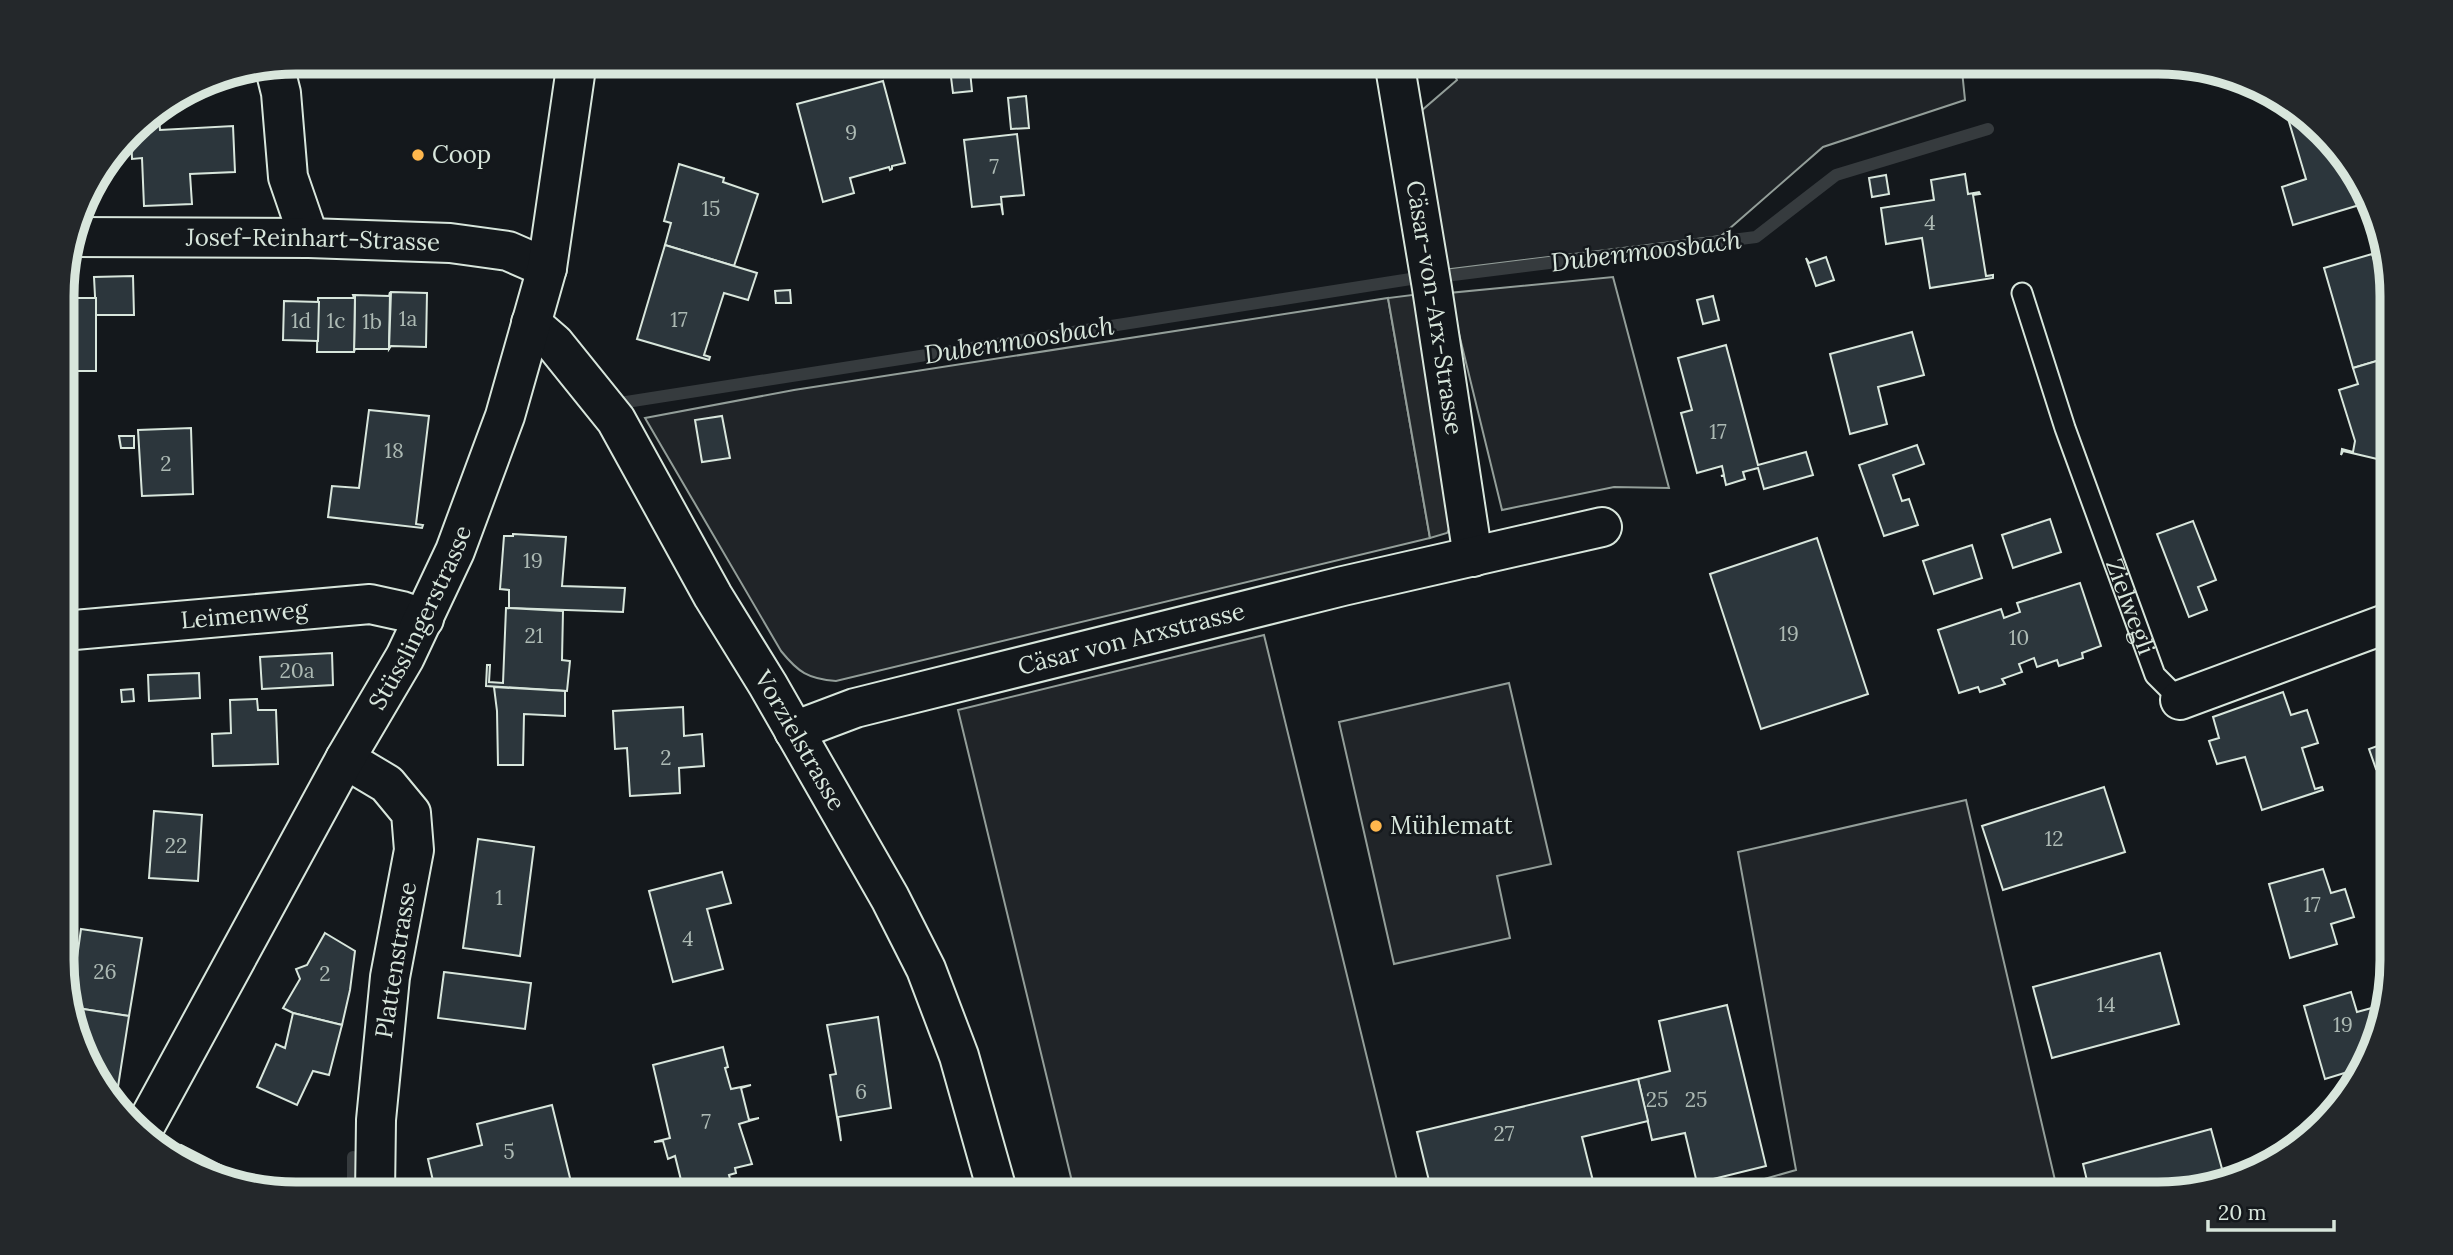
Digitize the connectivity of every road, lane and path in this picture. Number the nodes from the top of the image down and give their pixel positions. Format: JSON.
{"nodes":[{"id":1,"x":575,"y":74,"type":"edge"},
{"id":2,"x":1396,"y":74,"type":"edge"},
{"id":3,"x":276,"y":75,"type":"edge"},
{"id":4,"x":81,"y":237,"type":"edge"},
{"id":5,"x":309,"y":238,"type":"junction"},
{"id":6,"x":547,"y":268,"type":"junction"},
{"id":7,"x":2022,"y":293,"type":"dead end"},
{"id":8,"x":531,"y":323,"type":"junction"},
{"id":9,"x":1602,"y":527,"type":"dead end"},
{"id":10,"x":1473,"y":557,"type":"junction"},
{"id":11,"x":424,"y":619,"type":"junction"},
{"id":12,"x":2380,"y":626,"type":"edge"},
{"id":13,"x":74,"y":630,"type":"edge"},
{"id":14,"x":2180,"y":699,"type":"joint"},
{"id":15,"x":794,"y":730,"type":"junction"},
{"id":16,"x":345,"y":759,"type":"junction"},
{"id":17,"x":146,"y":1124,"type":"edge"},
{"id":18,"x":375,"y":1182,"type":"edge"},
{"id":19,"x":995,"y":1182,"type":"edge"}],
"edges":[{"from":1,"to":6,"type":"street","name":"Stüsslingerstrasse"},
{"from":2,"to":10,"type":"street","name":"Cäsar-von-Arx-Strasse"},
{"from":3,"to":5,"type":"street"},
{"from":4,"to":5,"type":"street","name":"Josef-Reinhart-Strasse"},
{"from":5,"to":6,"type":"street","name":"Josef-Reinhart-Strasse"},
{"from":6,"to":8,"type":"street","name":"Stüsslingerstrasse"},
{"from":7,"to":14,"type":"lane","name":"Zielwegli"},
{"from":8,"to":11,"type":"street","name":"Stüsslingerstrasse"},
{"from":8,"to":15,"type":"street","name":"Vorzielstrasse"},
{"from":9,"to":10,"type":"street","name":"Cäsar von Arxstrasse"},
{"from":10,"to":15,"type":"street","name":"Cäsar von Arxstrasse"},
{"from":11,"to":13,"type":"street","name":"Leimenweg"},
{"from":11,"to":16,"type":"street","name":"Stüsslingerstrasse"},
{"from":12,"to":14,"type":"street","name":"Zielwegli"},
{"from":15,"to":19,"type":"street","name":"Vorzielstrasse"},
{"from":16,"to":17,"type":"street","name":"Stüsslingerstrasse"},
{"from":16,"to":18,"type":"street","name":"Plattenstrasse"}]}
